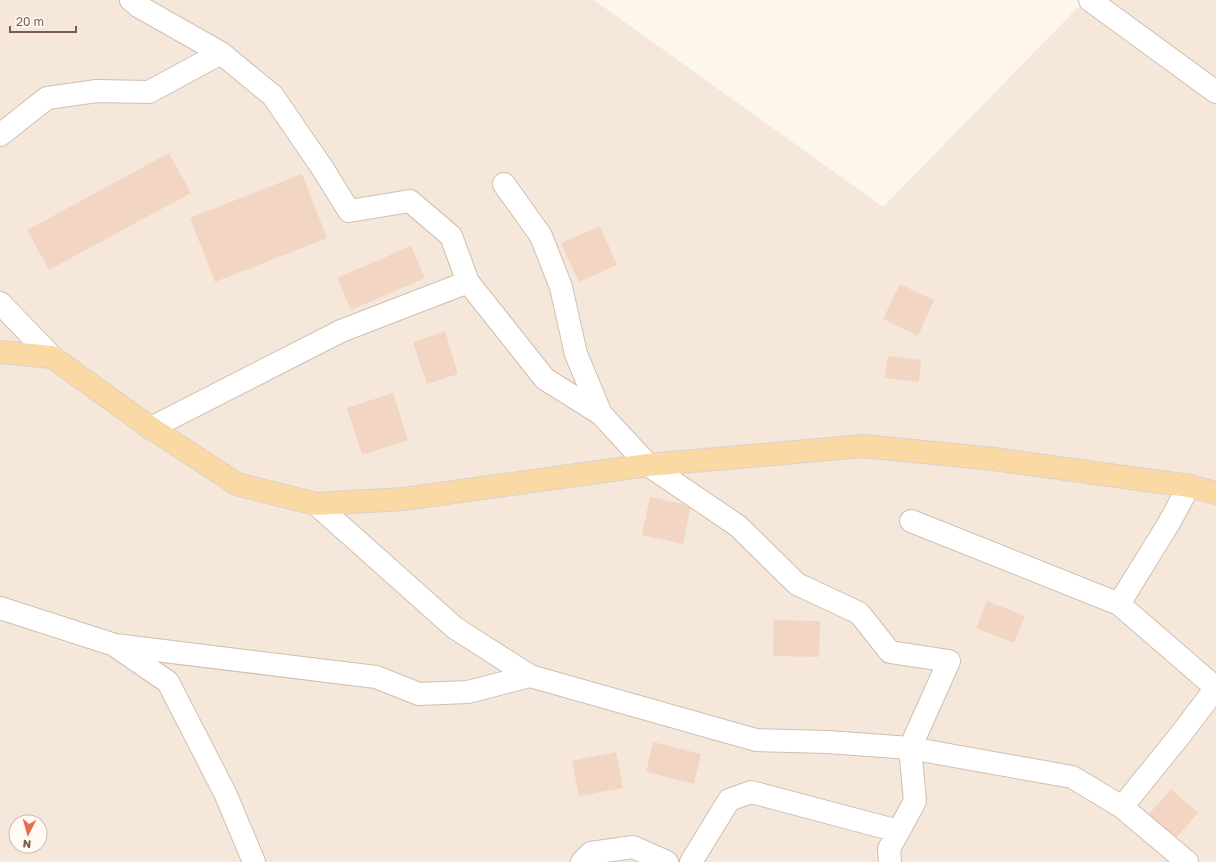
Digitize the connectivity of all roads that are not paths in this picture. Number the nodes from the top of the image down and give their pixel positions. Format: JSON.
{"nodes":[{"id":1,"x":131,"y":0,"type":"edge"},
{"id":2,"x":1090,"y":0,"type":"edge"},
{"id":3,"x":221,"y":53,"type":"junction"},
{"id":4,"x":1216,"y":92,"type":"edge"},
{"id":5,"x":0,"y":135,"type":"edge"},
{"id":6,"x":504,"y":184,"type":"dead end"},
{"id":7,"x":468,"y":282,"type":"junction"},
{"id":8,"x":0,"y":303,"type":"edge"},
{"id":9,"x":0,"y":352,"type":"edge"},
{"id":10,"x":52,"y":357,"type":"junction"},
{"id":11,"x":601,"y":414,"type":"junction"},
{"id":12,"x":151,"y":428,"type":"junction"},
{"id":13,"x":648,"y":465,"type":"junction"},
{"id":14,"x":1189,"y":486,"type":"junction"},
{"id":15,"x":1216,"y":493,"type":"edge"},
{"id":16,"x":316,"y":504,"type":"junction"},
{"id":17,"x":911,"y":521,"type":"dead end"},
{"id":18,"x":1119,"y":604,"type":"junction"},
{"id":19,"x":0,"y":608,"type":"edge"},
{"id":20,"x":115,"y":645,"type":"junction"},
{"id":21,"x":530,"y":676,"type":"junction"},
{"id":22,"x":1216,"y":688,"type":"edge"},
{"id":23,"x":910,"y":748,"type":"junction"},
{"id":24,"x":1122,"y":807,"type":"junction"},
{"id":25,"x":898,"y":831,"type":"junction"},
{"id":26,"x":254,"y":862,"type":"edge"},
{"id":27,"x":582,"y":862,"type":"edge"},
{"id":28,"x":667,"y":862,"type":"edge"},
{"id":29,"x":691,"y":862,"type":"edge"},
{"id":30,"x":890,"y":862,"type":"edge"},
{"id":31,"x":1187,"y":862,"type":"edge"}],
"edges":[{"from":1,"to":3,"type":"street"},
{"from":2,"to":4,"type":"street"},
{"from":3,"to":5,"type":"street"},
{"from":3,"to":7,"type":"street"},
{"from":6,"to":11,"type":"street"},
{"from":7,"to":11,"type":"street"},
{"from":7,"to":12,"type":"street"},
{"from":8,"to":10,"type":"street"},
{"from":9,"to":10,"type":"main road"},
{"from":10,"to":12,"type":"main road"},
{"from":11,"to":13,"type":"street"},
{"from":12,"to":16,"type":"main road"},
{"from":13,"to":14,"type":"main road"},
{"from":13,"to":16,"type":"main road"},
{"from":13,"to":23,"type":"street"},
{"from":14,"to":15,"type":"main road"},
{"from":14,"to":18,"type":"street"},
{"from":16,"to":21,"type":"street"},
{"from":17,"to":18,"type":"street"},
{"from":18,"to":22,"type":"street"},
{"from":19,"to":20,"type":"street"},
{"from":20,"to":21,"type":"street"},
{"from":20,"to":26,"type":"street"},
{"from":21,"to":23,"type":"street"},
{"from":22,"to":24,"type":"street"},
{"from":23,"to":24,"type":"street"},
{"from":23,"to":25,"type":"street"},
{"from":24,"to":31,"type":"street"},
{"from":25,"to":29,"type":"street"},
{"from":25,"to":30,"type":"street"},
{"from":27,"to":28,"type":"street"}]}
